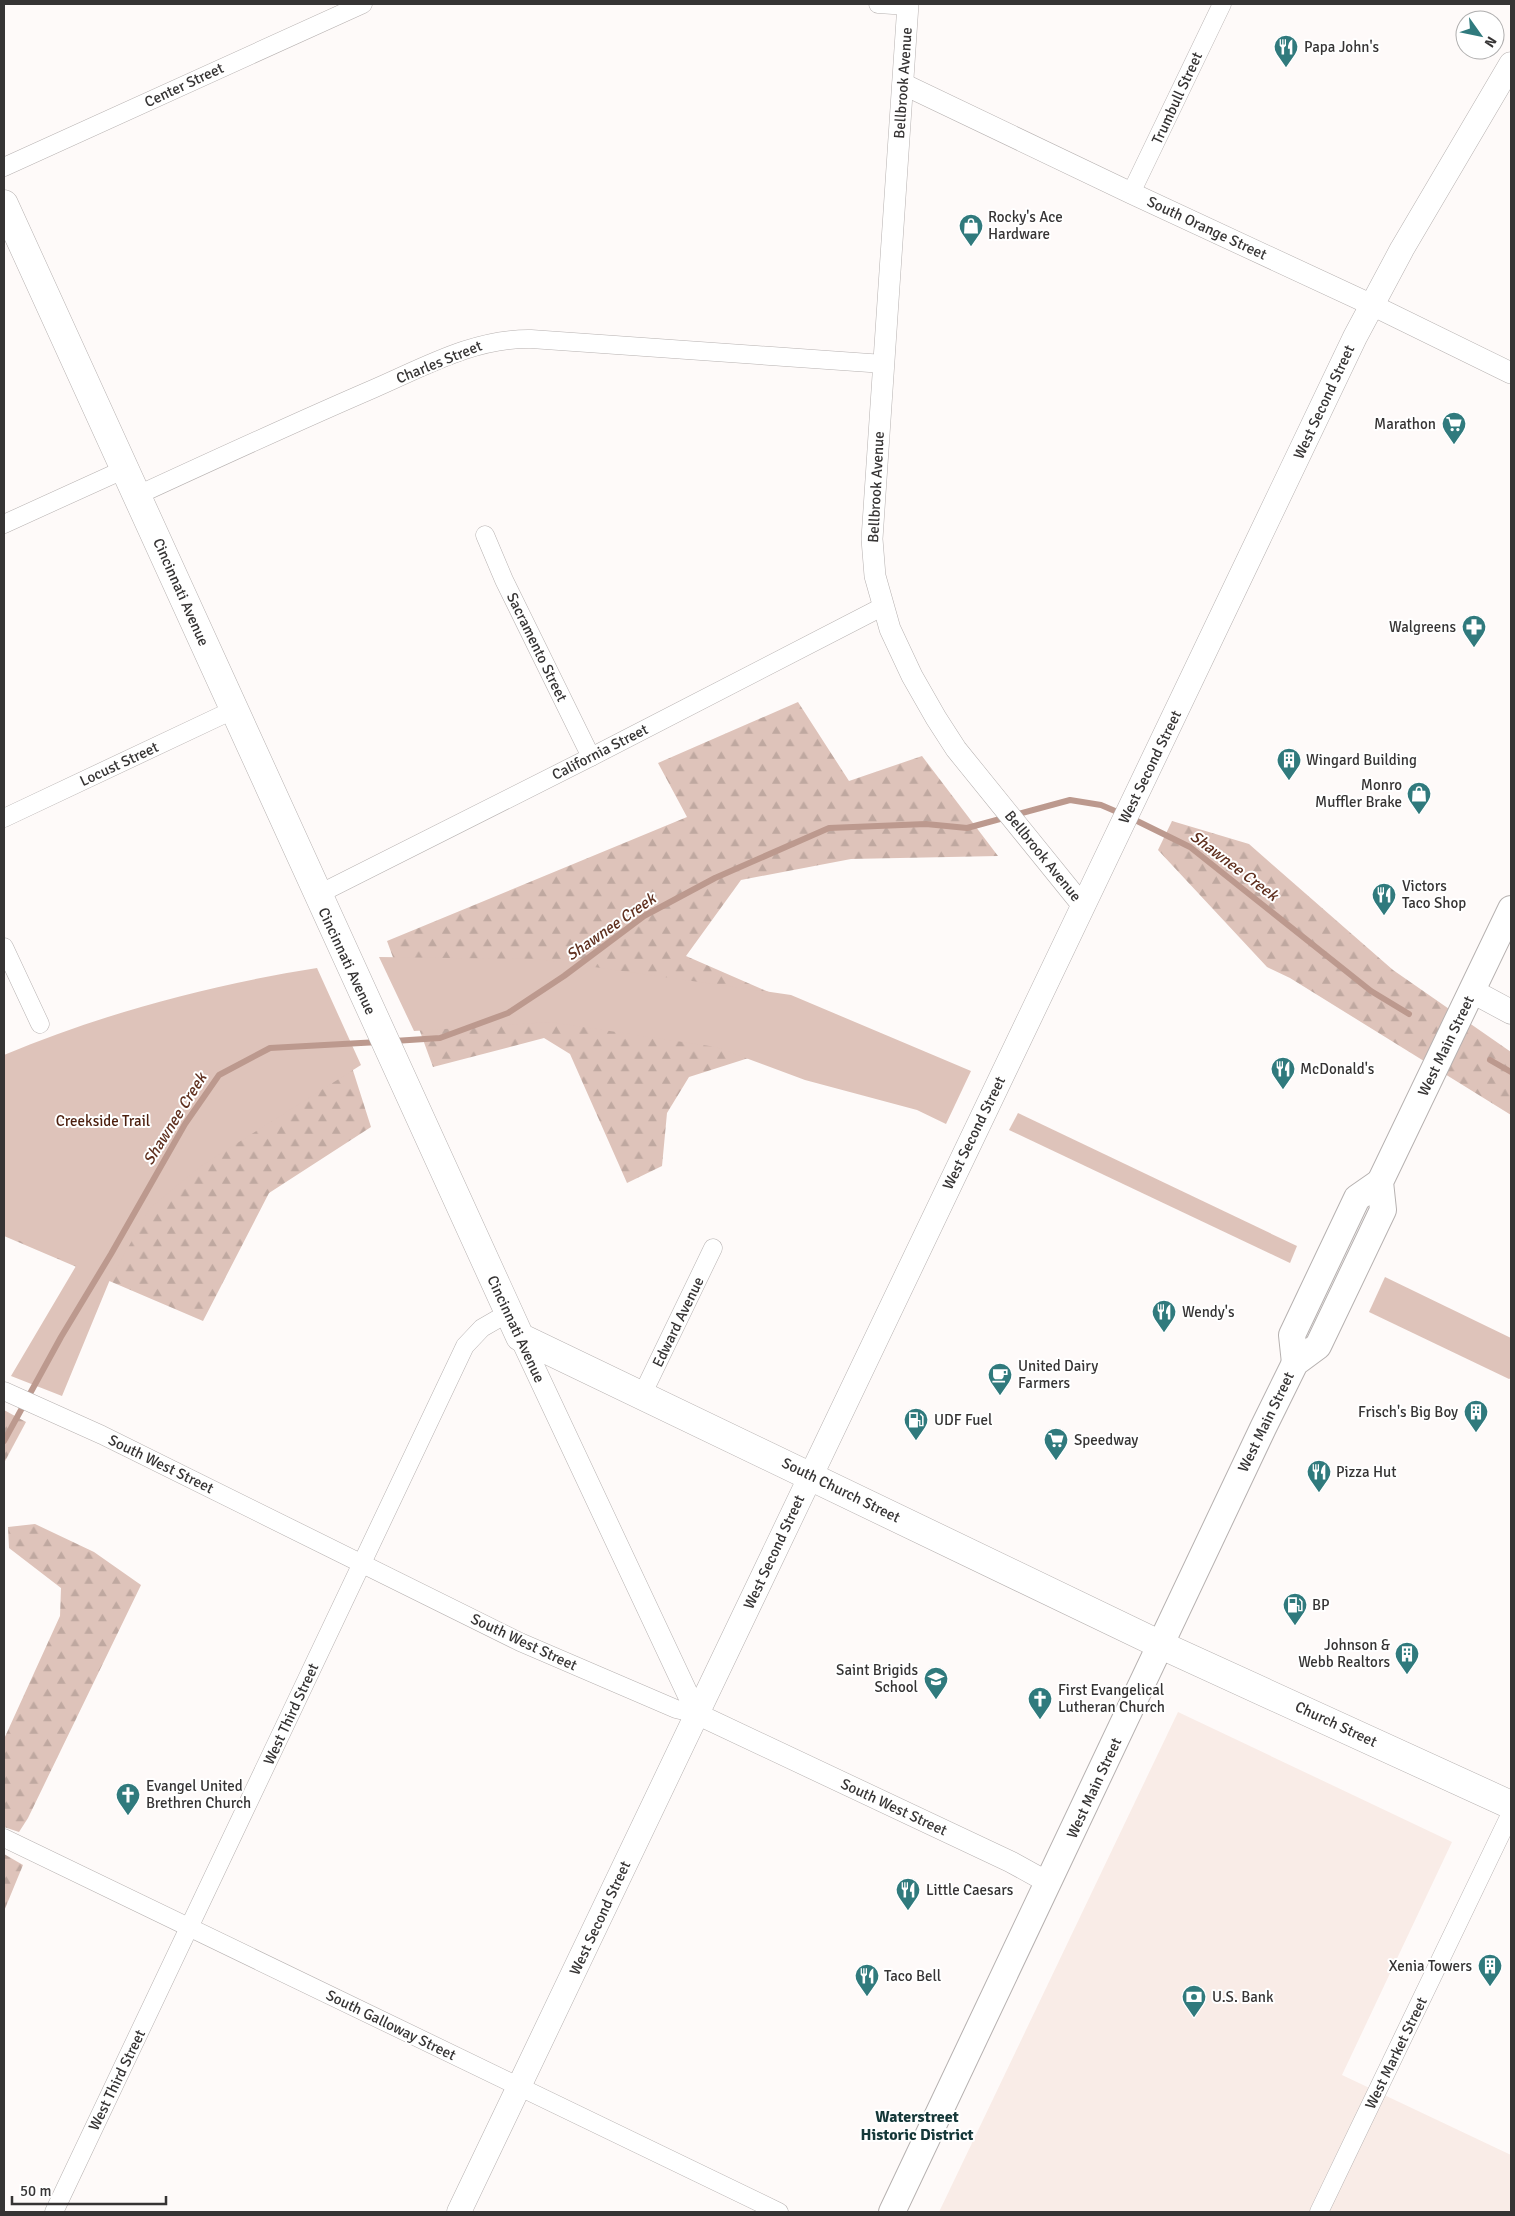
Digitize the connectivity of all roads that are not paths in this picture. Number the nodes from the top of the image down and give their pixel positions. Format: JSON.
{"nodes":[{"id":1,"x":363,"y":4,"type":"edge"},
{"id":2,"x":878,"y":4,"type":"edge"},
{"id":3,"x":1222,"y":4,"type":"edge"},
{"id":4,"x":908,"y":5,"type":"edge"},
{"id":5,"x":1511,"y":64,"type":"edge"},
{"id":6,"x":903,"y":84,"type":"junction"},
{"id":7,"x":4,"y":167,"type":"edge"},
{"id":8,"x":1132,"y":193,"type":"junction"},
{"id":9,"x":4,"y":204,"type":"edge"},
{"id":10,"x":1372,"y":305,"type":"junction"},
{"id":11,"x":884,"y":364,"type":"junction"},
{"id":12,"x":1511,"y":373,"type":"edge"},
{"id":13,"x":126,"y":469,"type":"junction"},
{"id":14,"x":138,"y":495,"type":"junction"},
{"id":15,"x":4,"y":524,"type":"edge"},
{"id":16,"x":485,"y":535,"type":"dead end"},
{"id":17,"x":882,"y":607,"type":"junction"},
{"id":18,"x":233,"y":710,"type":"junction"},
{"id":19,"x":591,"y":757,"type":"junction"},
{"id":20,"x":4,"y":818,"type":"edge"},
{"id":21,"x":317,"y":895,"type":"junction"},
{"id":22,"x":1083,"y":906,"type":"junction"},
{"id":23,"x":1511,"y":909,"type":"edge"},
{"id":24,"x":4,"y":947,"type":"edge"},
{"id":25,"x":1472,"y":991,"type":"junction"},
{"id":26,"x":1511,"y":1012,"type":"edge"},
{"id":27,"x":40,"y":1024,"type":"dead end"},
{"id":28,"x":713,"y":1248,"type":"dead end"},
{"id":29,"x":508,"y":1313,"type":"junction"},
{"id":30,"x":520,"y":1338,"type":"junction"},
{"id":31,"x":7,"y":1392,"type":"edge"},
{"id":32,"x":642,"y":1395,"type":"junction"},
{"id":33,"x":810,"y":1476,"type":"junction"},
{"id":34,"x":362,"y":1564,"type":"junction"},
{"id":35,"x":1161,"y":1645,"type":"junction"},
{"id":36,"x":697,"y":1714,"type":"junction"},
{"id":37,"x":1511,"y":1806,"type":"edge"},
{"id":38,"x":1511,"y":1813,"type":"edge"},
{"id":39,"x":4,"y":1838,"type":"edge"},
{"id":40,"x":1049,"y":1883,"type":"junction"},
{"id":41,"x":190,"y":1927,"type":"junction"},
{"id":42,"x":519,"y":2088,"type":"junction"},
{"id":43,"x":54,"y":2212,"type":"edge"},
{"id":44,"x":459,"y":2212,"type":"edge"},
{"id":45,"x":778,"y":2212,"type":"edge"},
{"id":46,"x":892,"y":2212,"type":"edge"},
{"id":47,"x":1319,"y":2212,"type":"edge"}],
"edges":[{"from":1,"to":7,"type":"street","name":"Center Street"},
{"from":2,"to":4,"type":"street"},
{"from":3,"to":8,"type":"street","name":"Trumbull Street"},
{"from":4,"to":6,"type":"street","name":"Bellbrook Avenue"},
{"from":5,"to":10,"type":"main road","name":"West Second Street"},
{"from":6,"to":8,"type":"street","name":"South Orange Street"},
{"from":6,"to":11,"type":"street","name":"Bellbrook Avenue"},
{"from":8,"to":10,"type":"street","name":"South Orange Street"},
{"from":9,"to":13,"type":"highway","name":"Cincinnati Avenue"},
{"from":10,"to":12,"type":"street","name":"South Orange Street"},
{"from":10,"to":22,"type":"main road","name":"West Second Street"},
{"from":11,"to":14,"type":"street","name":"Charles Street"},
{"from":11,"to":17,"type":"street","name":"Bellbrook Avenue"},
{"from":13,"to":14,"type":"highway","name":"Cincinnati Avenue"},
{"from":13,"to":15,"type":"street"},
{"from":14,"to":18,"type":"highway","name":"Cincinnati Avenue"},
{"from":16,"to":19,"type":"street","name":"Sacramento Street"},
{"from":17,"to":19,"type":"street","name":"California Street"},
{"from":17,"to":22,"type":"street","name":"Bellbrook Avenue"},
{"from":18,"to":20,"type":"street","name":"Locust Street"},
{"from":18,"to":21,"type":"highway","name":"Cincinnati Avenue"},
{"from":19,"to":21,"type":"street","name":"California Street"},
{"from":21,"to":29,"type":"highway","name":"Cincinnati Avenue"},
{"from":22,"to":33,"type":"main road","name":"West Second Street"},
{"from":23,"to":25,"type":"main road","name":"West Main Street"},
{"from":24,"to":27,"type":"street"},
{"from":25,"to":26,"type":"main road"},
{"from":25,"to":35,"type":"main road","name":"West Main Street"},
{"from":28,"to":32,"type":"street","name":"Edward Avenue"},
{"from":29,"to":30,"type":"highway","name":"Cincinnati Avenue"},
{"from":29,"to":34,"type":"street","name":"West Third Street"},
{"from":30,"to":32,"type":"highway","name":"South Church Street"},
{"from":30,"to":36,"type":"street","name":"Cincinnati Avenue"},
{"from":31,"to":34,"type":"street","name":"South West Street"},
{"from":32,"to":33,"type":"highway","name":"South Church Street"},
{"from":33,"to":35,"type":"highway","name":"South Church Street"},
{"from":33,"to":36,"type":"main road","name":"West Second Street"},
{"from":34,"to":36,"type":"street","name":"South West Street"},
{"from":34,"to":41,"type":"street","name":"West Third Street"},
{"from":35,"to":37,"type":"highway","name":"Church Street"},
{"from":35,"to":40,"type":"main road","name":"West Main Street"},
{"from":36,"to":40,"type":"street","name":"South West Street"},
{"from":36,"to":42,"type":"main road","name":"West Second Street"},
{"from":38,"to":47,"type":"street","name":"West Market Street"},
{"from":39,"to":41,"type":"street","name":"South Galloway Street"},
{"from":40,"to":46,"type":"main road","name":"West Main Street"},
{"from":41,"to":42,"type":"street","name":"South Galloway Street"},
{"from":41,"to":43,"type":"street","name":"West Third Street"},
{"from":42,"to":44,"type":"main road","name":"West Second Street"},
{"from":42,"to":45,"type":"street","name":"South Galloway Street"}]}
